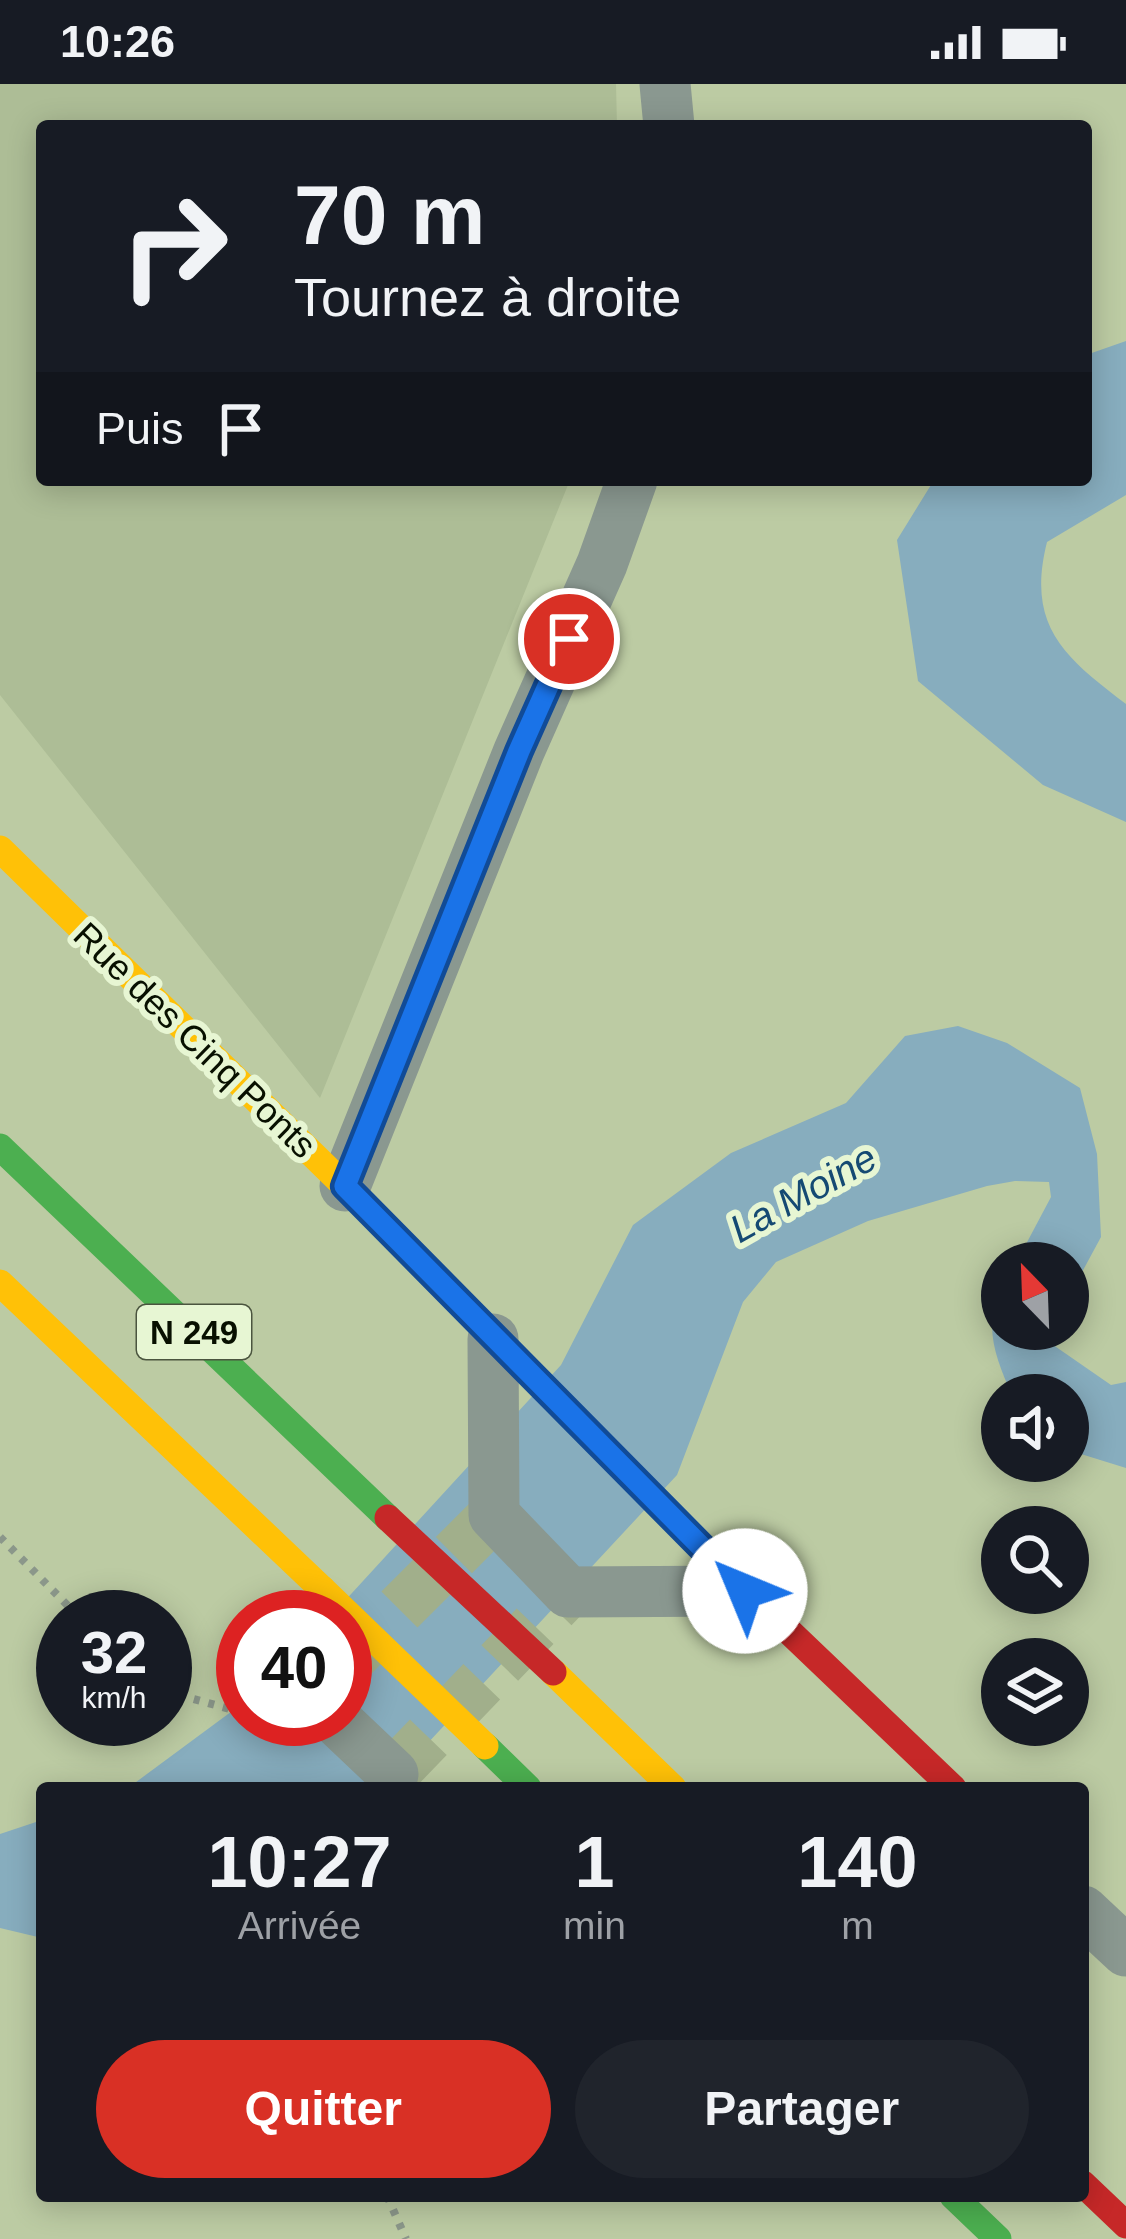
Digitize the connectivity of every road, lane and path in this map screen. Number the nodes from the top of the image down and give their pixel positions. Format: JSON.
{"nodes":[{"id":1,"x":665,"y":84,"type":"edge"},
{"id":2,"x":669,"y":120,"type":"edge"},
{"id":3,"x":630,"y":486,"type":"edge"},
{"id":4,"x":0,"y":849,"type":"edge"},
{"id":5,"x":0,"y":1147,"type":"edge"},
{"id":6,"x":345,"y":1186,"type":"junction"},
{"id":7,"x":0,"y":1283,"type":"edge"},
{"id":8,"x":494,"y":1339,"type":"junction"},
{"id":9,"x":0,"y":1537,"type":"edge"},
{"id":10,"x":52,"y":1590,"type":"edge"},
{"id":11,"x":745,"y":1591,"type":"junction"},
{"id":12,"x":363,"y":1746,"type":"edge"},
{"id":13,"x":393,"y":1774,"type":"dead end"},
{"id":14,"x":522,"y":1782,"type":"edge"},
{"id":15,"x":667,"y":1782,"type":"edge"},
{"id":16,"x":947,"y":1782,"type":"edge"},
{"id":17,"x":1089,"y":1917,"type":"edge"},
{"id":18,"x":1126,"y":1951,"type":"edge"},
{"id":19,"x":1089,"y":2190,"type":"edge"},
{"id":20,"x":390,"y":2202,"type":"edge"},
{"id":21,"x":959,"y":2202,"type":"edge"},
{"id":22,"x":1126,"y":2225,"type":"edge"},
{"id":23,"x":406,"y":2239,"type":"edge"},
{"id":24,"x":998,"y":2239,"type":"edge"}],
"edges":[{"from":1,"to":2,"type":"street"},
{"from":3,"to":6,"type":"street"},
{"from":4,"to":6,"type":"main road","name":"Rue des Cinq Ponts"},
{"from":5,"to":15,"type":"main road","number":"N 249","bridge":true},
{"from":6,"to":8,"type":"main road","name":"Rue des Cinq Ponts"},
{"from":7,"to":14,"type":"main road","number":"N 249","bridge":true},
{"from":8,"to":11,"type":"main road","name":"Rue des Cinq Ponts"},
{"from":8,"to":11,"type":"street"},
{"from":9,"to":10,"type":"path"},
{"from":11,"to":16,"type":"main road","name":"Rue des Cinq Ponts"},
{"from":12,"to":13,"type":"street"},
{"from":17,"to":18,"type":"street"},
{"from":19,"to":22,"type":"main road"},
{"from":20,"to":23,"type":"path"},
{"from":21,"to":24,"type":"main road"}]}
